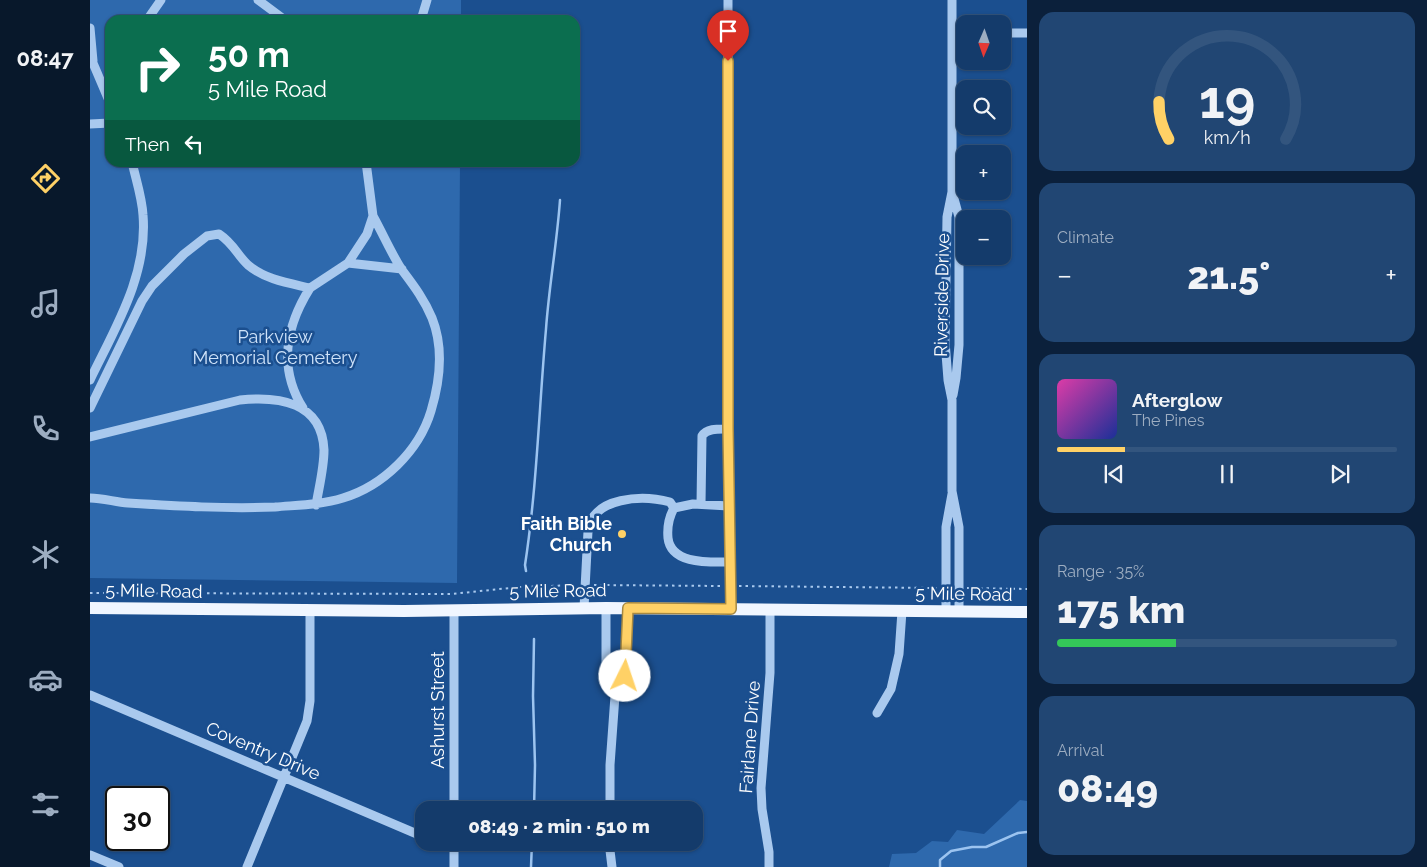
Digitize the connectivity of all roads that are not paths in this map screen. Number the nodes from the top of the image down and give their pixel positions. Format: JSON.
{"nodes":[{"id":1,"x":161,"y":0,"type":"edge"},
{"id":2,"x":258,"y":0,"type":"edge"},
{"id":3,"x":426,"y":0,"type":"edge"},
{"id":4,"x":728,"y":0,"type":"edge"},
{"id":5,"x":952,"y":0,"type":"edge"},
{"id":6,"x":150,"y":15,"type":"edge"},
{"id":7,"x":278,"y":15,"type":"edge"},
{"id":8,"x":422,"y":15,"type":"edge"},
{"id":9,"x":953,"y":25,"type":"junction"},
{"id":10,"x":956,"y":26,"type":"edge"},
{"id":11,"x":90,"y":28,"type":"edge"},
{"id":12,"x":1011,"y":33,"type":"edge"},
{"id":13,"x":1027,"y":33,"type":"edge"},
{"id":14,"x":956,"y":45,"type":"edge"},
{"id":15,"x":953,"y":46,"type":"junction"},
{"id":16,"x":91,"y":59,"type":"edge"},
{"id":17,"x":105,"y":91,"type":"edge"},
{"id":18,"x":105,"y":123,"type":"edge"},
{"id":19,"x":90,"y":124,"type":"edge"},
{"id":20,"x":133,"y":167,"type":"edge"},
{"id":21,"x":367,"y":167,"type":"edge"},
{"id":22,"x":952,"y":192,"type":"junction"},
{"id":23,"x":373,"y":216,"type":"junction"},
{"id":24,"x":348,"y":263,"type":"junction"},
{"id":25,"x":402,"y":269,"type":"junction"},
{"id":26,"x":310,"y":288,"type":"junction"},
{"id":27,"x":131,"y":296,"type":"junction"},
{"id":28,"x":142,"y":301,"type":"junction"},
{"id":29,"x":107,"y":345,"type":"junction"},
{"id":30,"x":118,"y":351,"type":"junction"},
{"id":31,"x":90,"y":380,"type":"edge"},
{"id":32,"x":92,"y":397,"type":"edge"},
{"id":33,"x":952,"y":400,"type":"junction"},
{"id":34,"x":90,"y":408,"type":"edge"},
{"id":35,"x":303,"y":408,"type":"junction"},
{"id":36,"x":728,"y":428,"type":"junction"},
{"id":37,"x":90,"y":437,"type":"edge"},
{"id":38,"x":952,"y":491,"type":"junction"},
{"id":39,"x":90,"y":498,"type":"edge"},
{"id":40,"x":701,"y":504,"type":"junction"},
{"id":41,"x":316,"y":505,"type":"junction"},
{"id":42,"x":729,"y":506,"type":"junction"},
{"id":43,"x":674,"y":508,"type":"junction"},
{"id":44,"x":730,"y":562,"type":"junction"},
{"id":45,"x":90,"y":608,"type":"edge"},
{"id":46,"x":584,"y":608,"type":"junction"},
{"id":47,"x":606,"y":608,"type":"junction"},
{"id":48,"x":628,"y":608,"type":"junction"},
{"id":49,"x":731,"y":609,"type":"junction"},
{"id":50,"x":770,"y":609,"type":"junction"},
{"id":51,"x":310,"y":610,"type":"junction"},
{"id":52,"x":454,"y":610,"type":"junction"},
{"id":53,"x":902,"y":611,"type":"junction"},
{"id":54,"x":952,"y":611,"type":"junction"},
{"id":55,"x":1027,"y":612,"type":"edge"},
{"id":56,"x":90,"y":695,"type":"edge"},
{"id":57,"x":615,"y":696,"type":"junction"},
{"id":58,"x":877,"y":713,"type":"dead end"},
{"id":59,"x":285,"y":778,"type":"junction"},
{"id":60,"x":454,"y":801,"type":"edge"},
{"id":61,"x":610,"y":801,"type":"edge"},
{"id":62,"x":415,"y":833,"type":"edge"},
{"id":63,"x":454,"y":851,"type":"edge"},
{"id":64,"x":610,"y":851,"type":"edge"},
{"id":65,"x":90,"y":856,"type":"edge"},
{"id":66,"x":118,"y":867,"type":"edge"},
{"id":67,"x":247,"y":867,"type":"edge"},
{"id":68,"x":454,"y":867,"type":"edge"},
{"id":69,"x":612,"y":867,"type":"edge"},
{"id":70,"x":769,"y":867,"type":"edge"}],
"edges":[{"from":1,"to":6,"type":"street"},
{"from":2,"to":7,"type":"street"},
{"from":3,"to":8,"type":"street"},
{"from":4,"to":36,"type":"street"},
{"from":5,"to":9,"type":"street","name":"Riverside Drive"},
{"from":9,"to":10,"type":"street"},
{"from":9,"to":15,"type":"street","name":"Riverside Drive"},
{"from":11,"to":16,"type":"street"},
{"from":12,"to":13,"type":"street"},
{"from":14,"to":15,"type":"street"},
{"from":15,"to":22,"type":"street","name":"Riverside Drive"},
{"from":16,"to":17,"type":"street"},
{"from":18,"to":19,"type":"street"},
{"from":20,"to":27,"type":"street"},
{"from":21,"to":23,"type":"street"},
{"from":22,"to":33,"type":"street","name":"Riverside Drive"},
{"from":22,"to":33,"type":"street","name":"Riverside Drive"},
{"from":23,"to":24,"type":"street"},
{"from":23,"to":25,"type":"street"},
{"from":24,"to":25,"type":"street"},
{"from":24,"to":26,"type":"street"},
{"from":25,"to":41,"type":"street"},
{"from":26,"to":28,"type":"street"},
{"from":26,"to":35,"type":"street"},
{"from":27,"to":28,"type":"street"},
{"from":27,"to":29,"type":"street"},
{"from":28,"to":30,"type":"street"},
{"from":29,"to":30,"type":"street"},
{"from":29,"to":31,"type":"street"},
{"from":30,"to":32,"type":"street"},
{"from":32,"to":34,"type":"street"},
{"from":33,"to":38,"type":"street","name":"Riverside Drive"},
{"from":35,"to":37,"type":"street"},
{"from":35,"to":41,"type":"street"},
{"from":36,"to":40,"type":"street"},
{"from":36,"to":42,"type":"street"},
{"from":38,"to":54,"type":"street","name":"Riverside Drive"},
{"from":38,"to":54,"type":"street","name":"Riverside Drive"},
{"from":39,"to":41,"type":"street"},
{"from":40,"to":42,"type":"street"},
{"from":40,"to":43,"type":"street"},
{"from":42,"to":44,"type":"street"},
{"from":43,"to":44,"type":"street"},
{"from":43,"to":46,"type":"street"},
{"from":44,"to":49,"type":"street"},
{"from":45,"to":51,"type":"main road","name":"5 Mile Road"},
{"from":46,"to":47,"type":"main road","name":"5 Mile Road"},
{"from":46,"to":52,"type":"main road","name":"5 Mile Road"},
{"from":47,"to":48,"type":"main road","name":"5 Mile Road"},
{"from":47,"to":57,"type":"street"},
{"from":48,"to":49,"type":"main road","name":"5 Mile Road"},
{"from":48,"to":57,"type":"street"},
{"from":49,"to":50,"type":"main road","name":"5 Mile Road"},
{"from":50,"to":53,"type":"main road","name":"5 Mile Road"},
{"from":50,"to":70,"type":"street","name":"Fairlane Drive"},
{"from":51,"to":52,"type":"main road","name":"5 Mile Road"},
{"from":51,"to":59,"type":"street"},
{"from":52,"to":60,"type":"street","name":"Ashurst Street"},
{"from":53,"to":54,"type":"main road","name":"5 Mile Road"},
{"from":53,"to":58,"type":"street"},
{"from":54,"to":55,"type":"main road","name":"5 Mile Road"},
{"from":56,"to":59,"type":"street","name":"Coventry Drive"},
{"from":57,"to":61,"type":"street"},
{"from":59,"to":62,"type":"street","name":"Coventry Drive"},
{"from":59,"to":67,"type":"street"},
{"from":63,"to":68,"type":"street"},
{"from":64,"to":69,"type":"street"},
{"from":65,"to":66,"type":"street"}]}
